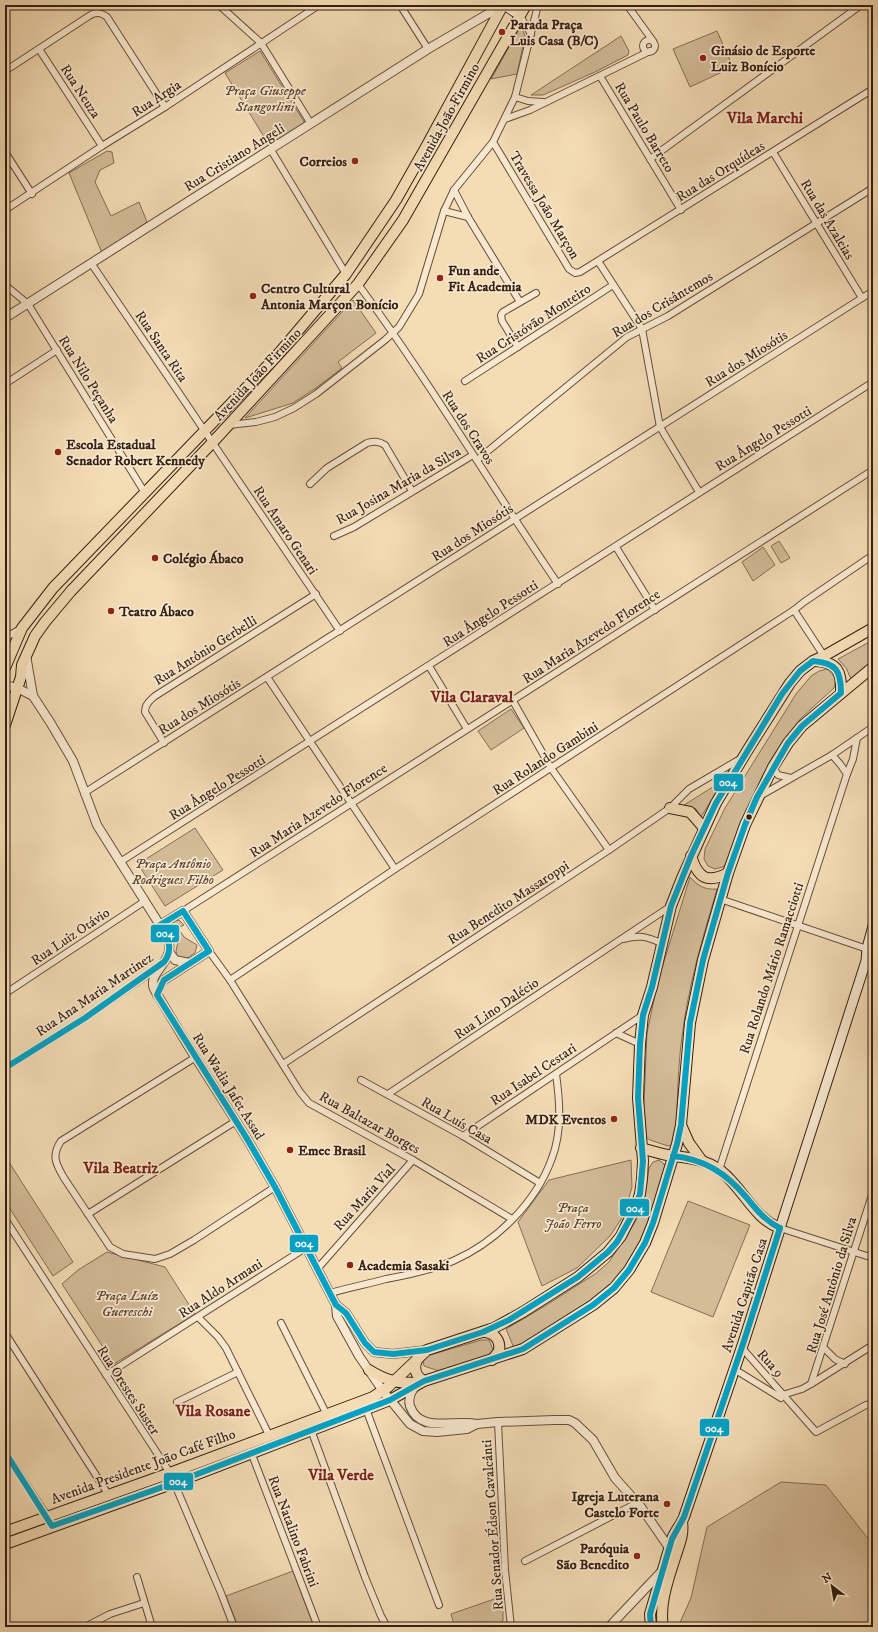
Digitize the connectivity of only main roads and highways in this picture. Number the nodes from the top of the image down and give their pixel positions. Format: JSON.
{"nodes":[{"id":1,"x":503,"y":5,"type":"edge"},
{"id":2,"x":526,"y":5,"type":"edge"},
{"id":3,"x":873,"y":628,"type":"edge"},
{"id":4,"x":813,"y":661,"type":"junction"},
{"id":5,"x":873,"y":667,"type":"edge"},
{"id":6,"x":5,"y":668,"type":"edge"},
{"id":7,"x":841,"y":693,"type":"junction"},
{"id":8,"x":5,"y":725,"type":"edge"},
{"id":9,"x":670,"y":808,"type":"road end"},
{"id":10,"x":704,"y":828,"type":"junction"},
{"id":11,"x":691,"y":856,"type":"junction"},
{"id":12,"x":728,"y":874,"type":"junction"},
{"id":13,"x":873,"y":926,"type":"edge"},
{"id":14,"x":871,"y":950,"type":"edge"},
{"id":15,"x":681,"y":1125,"type":"junction"},
{"id":16,"x":642,"y":1148,"type":"junction"},
{"id":17,"x":673,"y":1156,"type":"junction"},
{"id":18,"x":702,"y":1161,"type":"junction"},
{"id":19,"x":780,"y":1228,"type":"junction"},
{"id":20,"x":483,"y":1332,"type":"junction"},
{"id":21,"x":418,"y":1358,"type":"junction"},
{"id":22,"x":492,"y":1360,"type":"junction"},
{"id":23,"x":369,"y":1370,"type":"road end"},
{"id":24,"x":393,"y":1382,"type":"junction"},
{"id":25,"x":420,"y":1383,"type":"junction"},
{"id":26,"x":328,"y":1418,"type":"junction"},
{"id":27,"x":271,"y":1440,"type":"junction"},
{"id":28,"x":50,"y":1521,"type":"junction"},
{"id":29,"x":5,"y":1532,"type":"edge"},
{"id":30,"x":5,"y":1544,"type":"edge"},
{"id":31,"x":674,"y":1550,"type":"junction"},
{"id":32,"x":651,"y":1627,"type":"edge"},
{"id":33,"x":663,"y":1627,"type":"edge"}],
"edges":[{"from":1,"to":6,"type":"main road","name":"Avenida João Firmino"},
{"from":2,"to":8,"type":"main road","name":"Avenida João Firmino"},
{"from":3,"to":4,"type":"main road","name":"Avenida Presidente João Café Filho"},
{"from":4,"to":7,"type":"main road"},
{"from":4,"to":10,"type":"main road","name":"Avenida Presidente João Café Filho"},
{"from":5,"to":7,"type":"main road","name":"Avenida Presidente João Café Filho"},
{"from":7,"to":12,"type":"main road","name":"Avenida Presidente João Café Filho"},
{"from":9,"to":10,"type":"main road"},
{"from":10,"to":11,"type":"main road","name":"Avenida Presidente João Café Filho"},
{"from":11,"to":12,"type":"main road"},
{"from":11,"to":16,"type":"main road","name":"Avenida Presidente João Café Filho"},
{"from":12,"to":15,"type":"main road","name":"Avenida Presidente João Café Filho"},
{"from":13,"to":14,"type":"main road","name":"Avenida Capitão Casa"},
{"from":14,"to":19,"type":"main road","name":"Avenida Capitão Casa"},
{"from":15,"to":17,"type":"main road","name":"Avenida Presidente João Café Filho"},
{"from":15,"to":18,"type":"main road"},
{"from":16,"to":17,"type":"main road"},
{"from":16,"to":20,"type":"main road","name":"Avenida Presidente João Café Filho"},
{"from":17,"to":18,"type":"main road"},
{"from":17,"to":22,"type":"main road","name":"Avenida Presidente João Café Filho"},
{"from":18,"to":19,"type":"main road"},
{"from":19,"to":31,"type":"main road","name":"Avenida Capitão Casa"},
{"from":20,"to":21,"type":"main road","name":"Avenida Presidente João Café Filho"},
{"from":20,"to":22,"type":"main road"},
{"from":21,"to":24,"type":"main road","name":"Avenida Presidente João Café Filho"},
{"from":21,"to":25,"type":"main road"},
{"from":22,"to":25,"type":"main road","name":"Avenida Presidente João Café Filho"},
{"from":23,"to":24,"type":"main road"},
{"from":24,"to":25,"type":"main road"},
{"from":24,"to":26,"type":"main road","name":"Avenida Presidente João Café Filho"},
{"from":25,"to":26,"type":"main road","name":"Avenida Presidente João Café Filho"},
{"from":26,"to":27,"type":"main road","name":"Avenida Presidente João Café Filho"},
{"from":27,"to":28,"type":"main road","name":"Avenida Presidente João Café Filho"},
{"from":27,"to":28,"type":"main road","name":"Avenida Presidente João Café Filho"},
{"from":28,"to":29,"type":"main road","name":"Avenida Presidente João Café Filho"},
{"from":28,"to":30,"type":"main road","name":"Avenida Presidente João Café Filho"},
{"from":31,"to":32,"type":"main road","name":"Avenida Capitão Casa"},
{"from":31,"to":33,"type":"main road","name":"Avenida Capitão Casa"}]}
